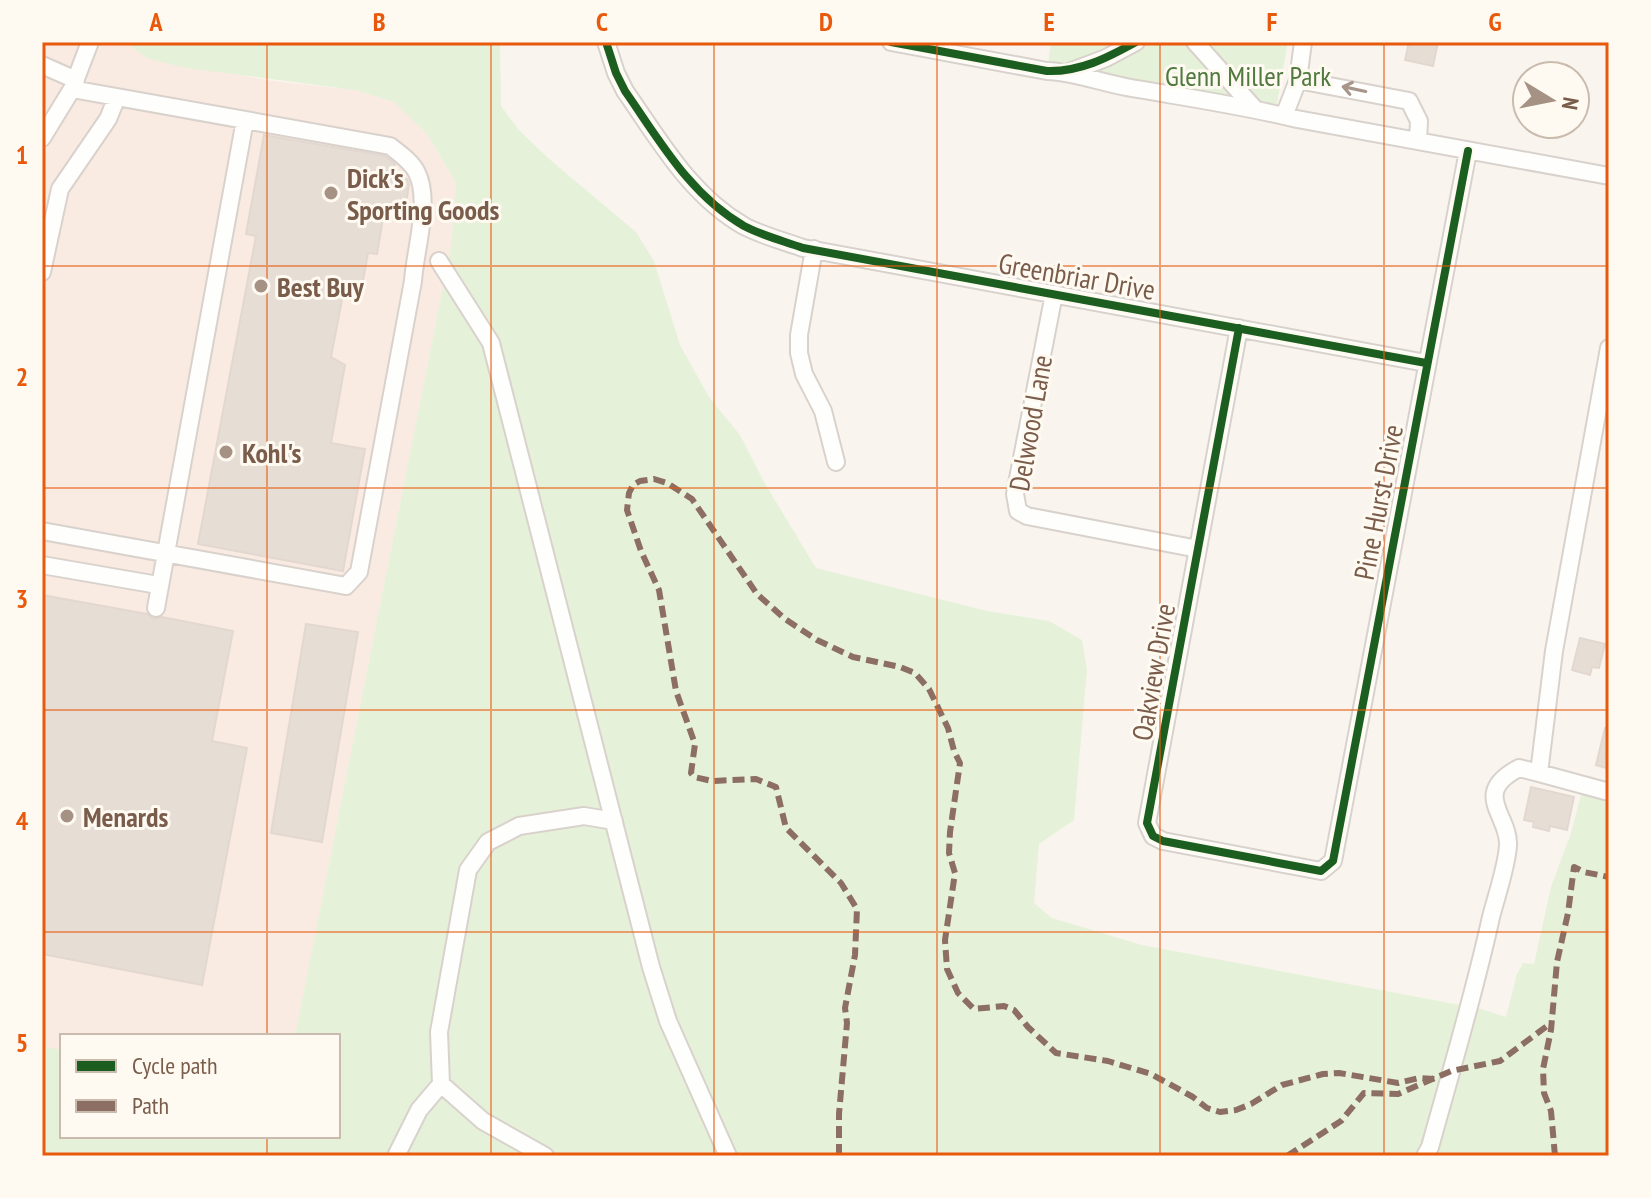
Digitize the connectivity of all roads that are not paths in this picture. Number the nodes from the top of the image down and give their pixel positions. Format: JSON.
{"nodes":[{"id":1,"x":90,"y":42,"type":"edge"},
{"id":2,"x":606,"y":42,"type":"edge"},
{"id":3,"x":891,"y":42,"type":"edge"},
{"id":4,"x":1136,"y":42,"type":"edge"},
{"id":5,"x":1195,"y":42,"type":"edge"},
{"id":6,"x":1303,"y":42,"type":"edge"},
{"id":7,"x":42,"y":65,"type":"edge"},
{"id":8,"x":1069,"y":72,"type":"junction"},
{"id":9,"x":1298,"y":80,"type":"junction"},
{"id":10,"x":74,"y":85,"type":"junction"},
{"id":11,"x":117,"y":97,"type":"junction"},
{"id":12,"x":1254,"y":108,"type":"junction"},
{"id":13,"x":1284,"y":116,"type":"junction"},
{"id":14,"x":245,"y":120,"type":"junction"},
{"id":15,"x":42,"y":138,"type":"edge"},
{"id":16,"x":1418,"y":141,"type":"junction"},
{"id":17,"x":1468,"y":151,"type":"junction"},
{"id":18,"x":1609,"y":176,"type":"edge"},
{"id":19,"x":814,"y":249,"type":"junction"},
{"id":20,"x":439,"y":261,"type":"dead end"},
{"id":21,"x":42,"y":272,"type":"edge"},
{"id":22,"x":1054,"y":294,"type":"junction"},
{"id":23,"x":1239,"y":328,"type":"junction"},
{"id":24,"x":1609,"y":348,"type":"edge"},
{"id":25,"x":1426,"y":363,"type":"junction"},
{"id":26,"x":836,"y":462,"type":"dead end"},
{"id":27,"x":42,"y":531,"type":"edge"},
{"id":28,"x":1198,"y":549,"type":"junction"},
{"id":29,"x":165,"y":555,"type":"junction"},
{"id":30,"x":42,"y":565,"type":"edge"},
{"id":31,"x":158,"y":585,"type":"junction"},
{"id":32,"x":156,"y":608,"type":"dead end"},
{"id":33,"x":1539,"y":773,"type":"junction"},
{"id":34,"x":1609,"y":792,"type":"edge"},
{"id":35,"x":614,"y":821,"type":"junction"},
{"id":36,"x":1333,"y":861,"type":"joint"},
{"id":37,"x":441,"y":1084,"type":"junction"},
{"id":38,"x":1430,"y":1153,"type":"edge"},
{"id":39,"x":396,"y":1156,"type":"edge"},
{"id":40,"x":545,"y":1156,"type":"edge"},
{"id":41,"x":728,"y":1156,"type":"edge"}],
"edges":[{"from":1,"to":10,"type":"street"},
{"from":2,"to":19,"type":"street","name":"Greenbriar Drive"},
{"from":3,"to":8,"type":"street"},
{"from":4,"to":8,"type":"street"},
{"from":5,"to":12,"type":"street"},
{"from":6,"to":9,"type":"street"},
{"from":7,"to":10,"type":"street"},
{"from":8,"to":12,"type":"street"},
{"from":9,"to":13,"type":"street"},
{"from":16,"to":9,"type":"street","one_way":true},
{"from":10,"to":11,"type":"street"},
{"from":10,"to":15,"type":"street"},
{"from":11,"to":14,"type":"street"},
{"from":11,"to":21,"type":"street"},
{"from":12,"to":13,"type":"street"},
{"from":13,"to":16,"type":"street"},
{"from":14,"to":29,"type":"street"},
{"from":14,"to":29,"type":"street"},
{"from":16,"to":17,"type":"street"},
{"from":17,"to":18,"type":"street"},
{"from":17,"to":25,"type":"street","name":"Pine Hurst Drive"},
{"from":19,"to":22,"type":"street","name":"Greenbriar Drive"},
{"from":19,"to":26,"type":"street"},
{"from":20,"to":35,"type":"street"},
{"from":22,"to":23,"type":"street","name":"Greenbriar Drive"},
{"from":22,"to":28,"type":"street","name":"Delwood Lane"},
{"from":23,"to":25,"type":"street","name":"Greenbriar Drive"},
{"from":23,"to":28,"type":"street","name":"Oakview Drive"},
{"from":24,"to":33,"type":"street"},
{"from":25,"to":36,"type":"street","name":"Pine Hurst Drive"},
{"from":27,"to":29,"type":"street"},
{"from":28,"to":36,"type":"street","name":"Oakview Drive"},
{"from":29,"to":31,"type":"street"},
{"from":30,"to":31,"type":"street"},
{"from":31,"to":32,"type":"street"},
{"from":33,"to":34,"type":"street"},
{"from":33,"to":38,"type":"street"},
{"from":35,"to":37,"type":"street"},
{"from":35,"to":41,"type":"street"},
{"from":37,"to":39,"type":"street"},
{"from":37,"to":40,"type":"street"}]}
